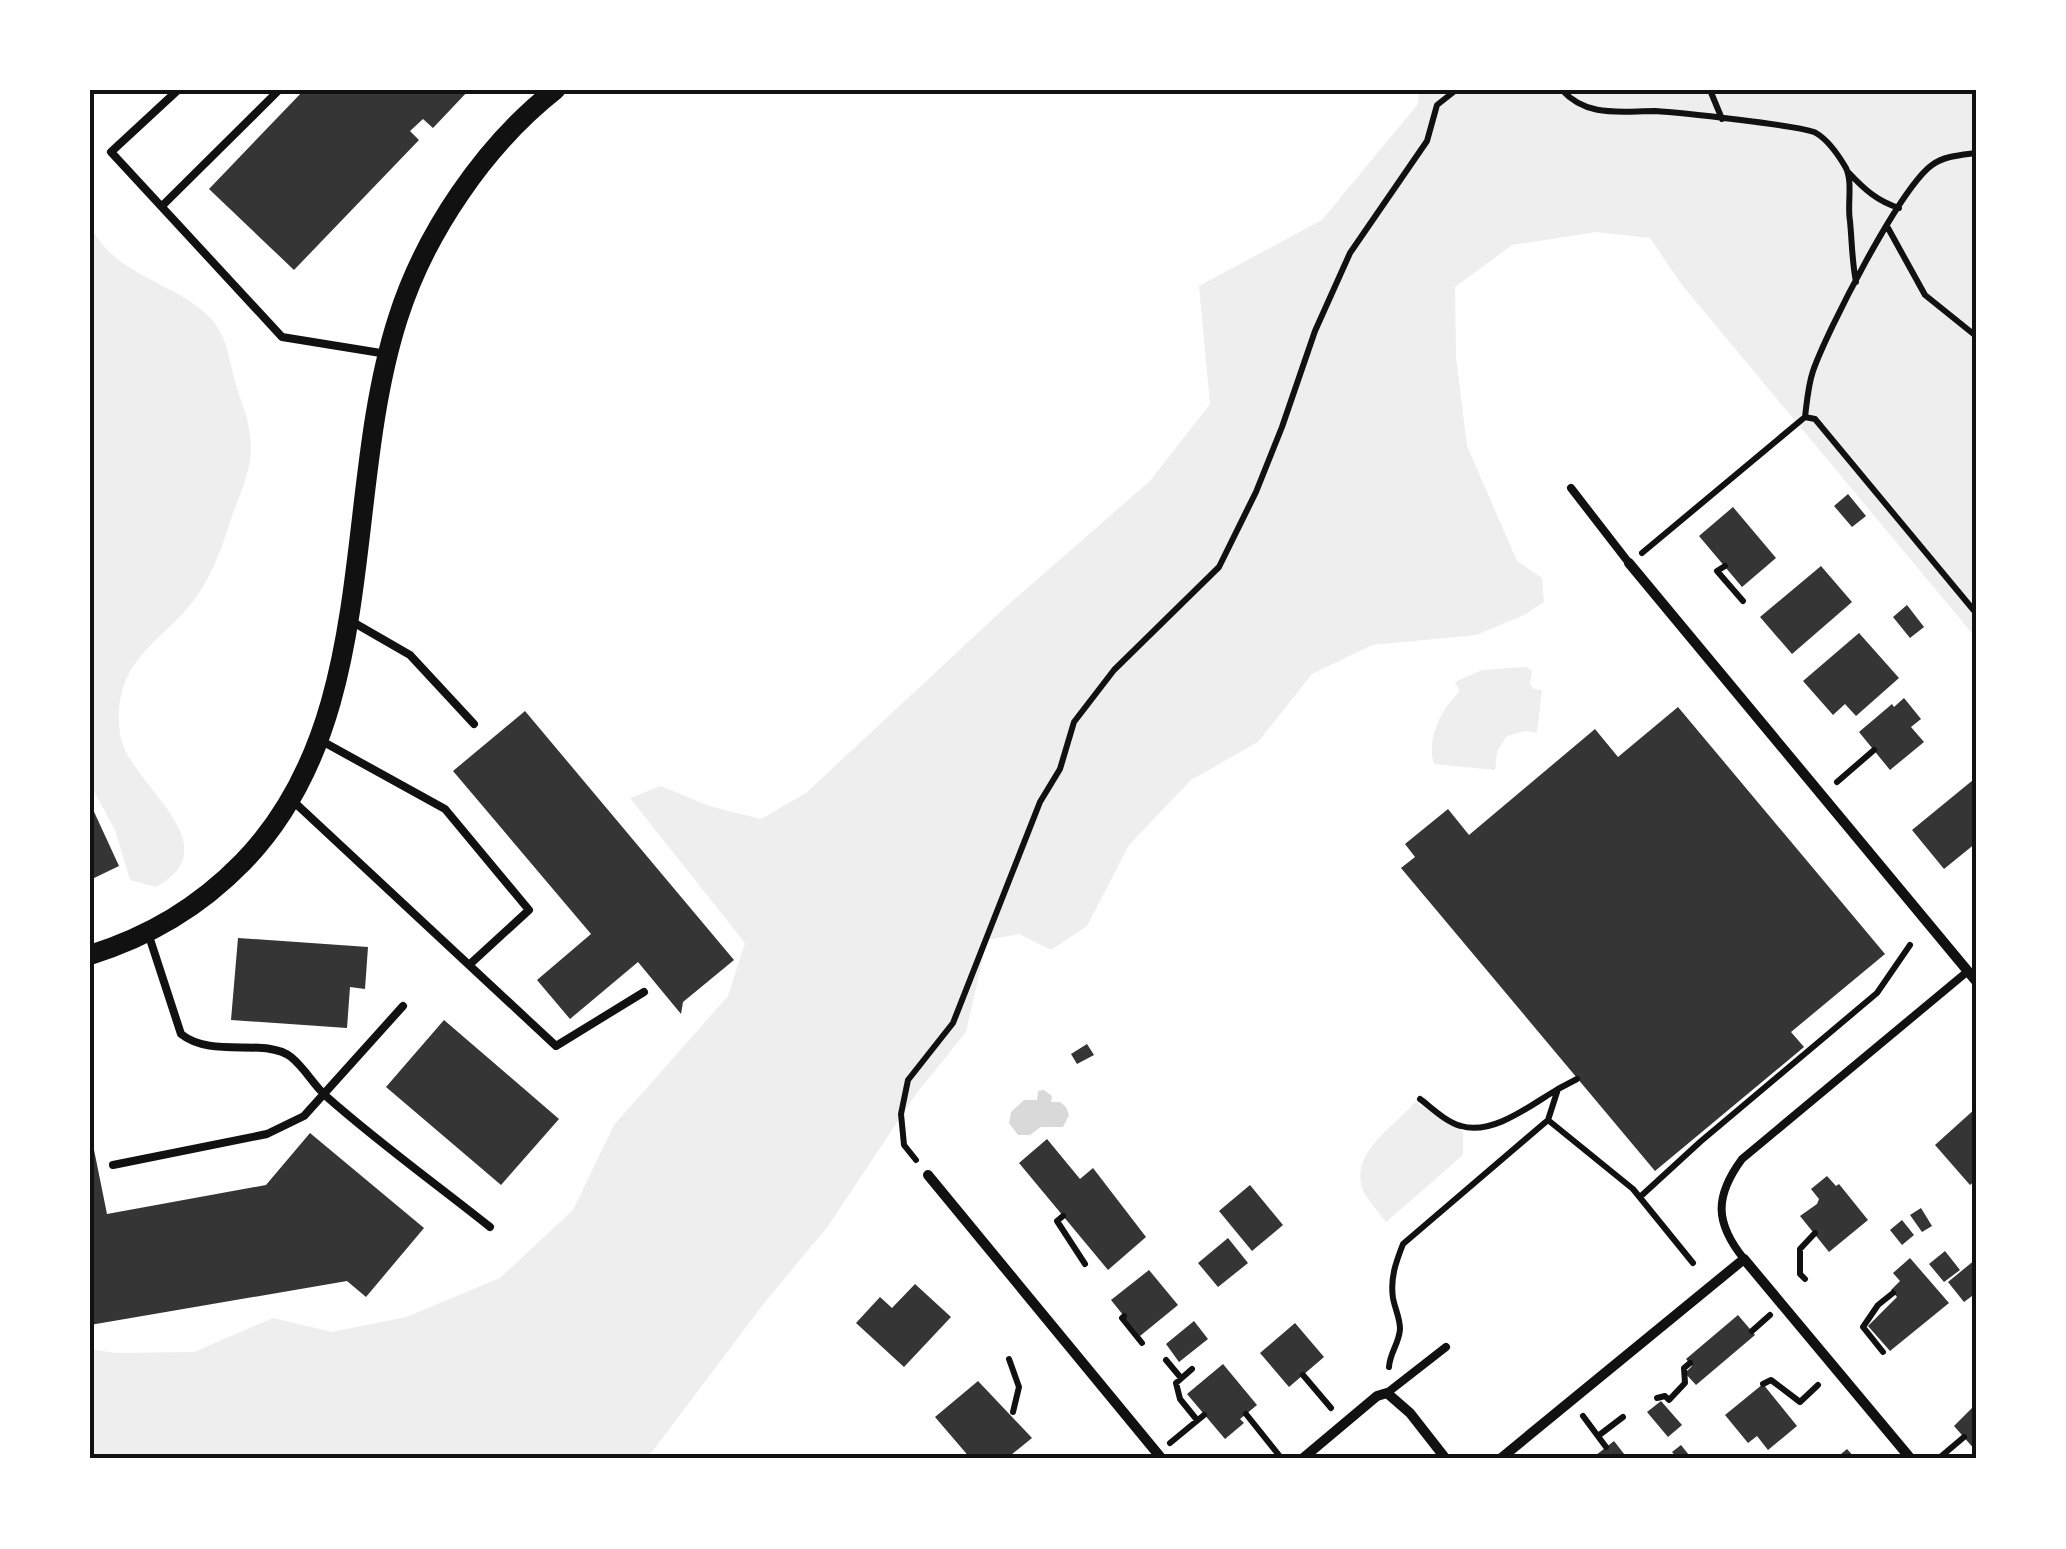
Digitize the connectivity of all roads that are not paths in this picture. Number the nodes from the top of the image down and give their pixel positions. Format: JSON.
{"nodes":[{"id":1,"x":178,"y":90,"type":"edge"},
{"id":2,"x":279,"y":90,"type":"edge"},
{"id":3,"x":556,"y":90,"type":"edge"},
{"id":4,"x":162,"y":206,"type":"junction"},
{"id":5,"x":387,"y":354,"type":"junction"},
{"id":6,"x":1571,"y":488,"type":"dead end"},
{"id":7,"x":1629,"y":563,"type":"joint"},
{"id":8,"x":347,"y":618,"type":"junction"},
{"id":9,"x":474,"y":724,"type":"dead end"},
{"id":10,"x":320,"y":740,"type":"junction"},
{"id":11,"x":292,"y":800,"type":"junction"},
{"id":12,"x":148,"y":934,"type":"junction"},
{"id":13,"x":90,"y":955,"type":"edge"},
{"id":14,"x":468,"y":966,"type":"junction"},
{"id":15,"x":1968,"y":971,"type":"junction"},
{"id":16,"x":1976,"y":981,"type":"edge"},
{"id":17,"x":644,"y":992,"type":"dead end"},
{"id":18,"x":404,"y":1006,"type":"dead end"},
{"id":19,"x":324,"y":1095,"type":"junction"},
{"id":20,"x":113,"y":1164,"type":"dead end"},
{"id":21,"x":928,"y":1175,"type":"road end"},
{"id":22,"x":490,"y":1227,"type":"dead end"},
{"id":23,"x":1744,"y":1260,"type":"junction"},
{"id":24,"x":1446,"y":1347,"type":"dead end"},
{"id":25,"x":1387,"y":1393,"type":"junction"},
{"id":26,"x":1160,"y":1456,"type":"edge"},
{"id":27,"x":1302,"y":1459,"type":"edge"},
{"id":28,"x":1446,"y":1459,"type":"edge"},
{"id":29,"x":1500,"y":1459,"type":"edge"},
{"id":30,"x":1910,"y":1459,"type":"edge"}],
"edges":[{"from":1,"to":4,"type":"lane"},
{"from":2,"to":4,"type":"lane"},
{"from":3,"to":5,"type":"main road"},
{"from":4,"to":5,"type":"lane"},
{"from":5,"to":8,"type":"main road"},
{"from":6,"to":7,"type":"lane"},
{"from":7,"to":15,"type":"street"},
{"from":8,"to":9,"type":"lane"},
{"from":8,"to":10,"type":"main road"},
{"from":10,"to":11,"type":"main road"},
{"from":10,"to":14,"type":"lane"},
{"from":11,"to":12,"type":"main road"},
{"from":11,"to":14,"type":"lane"},
{"from":12,"to":13,"type":"main road"},
{"from":12,"to":19,"type":"lane"},
{"from":14,"to":17,"type":"lane"},
{"from":15,"to":16,"type":"street"},
{"from":15,"to":23,"type":"lane"},
{"from":18,"to":19,"type":"lane"},
{"from":19,"to":20,"type":"lane"},
{"from":19,"to":22,"type":"lane"},
{"from":21,"to":26,"type":"street"},
{"from":23,"to":29,"type":"street"},
{"from":23,"to":30,"type":"street"},
{"from":24,"to":25,"type":"lane"},
{"from":25,"to":27,"type":"street"},
{"from":25,"to":28,"type":"street"}]}
